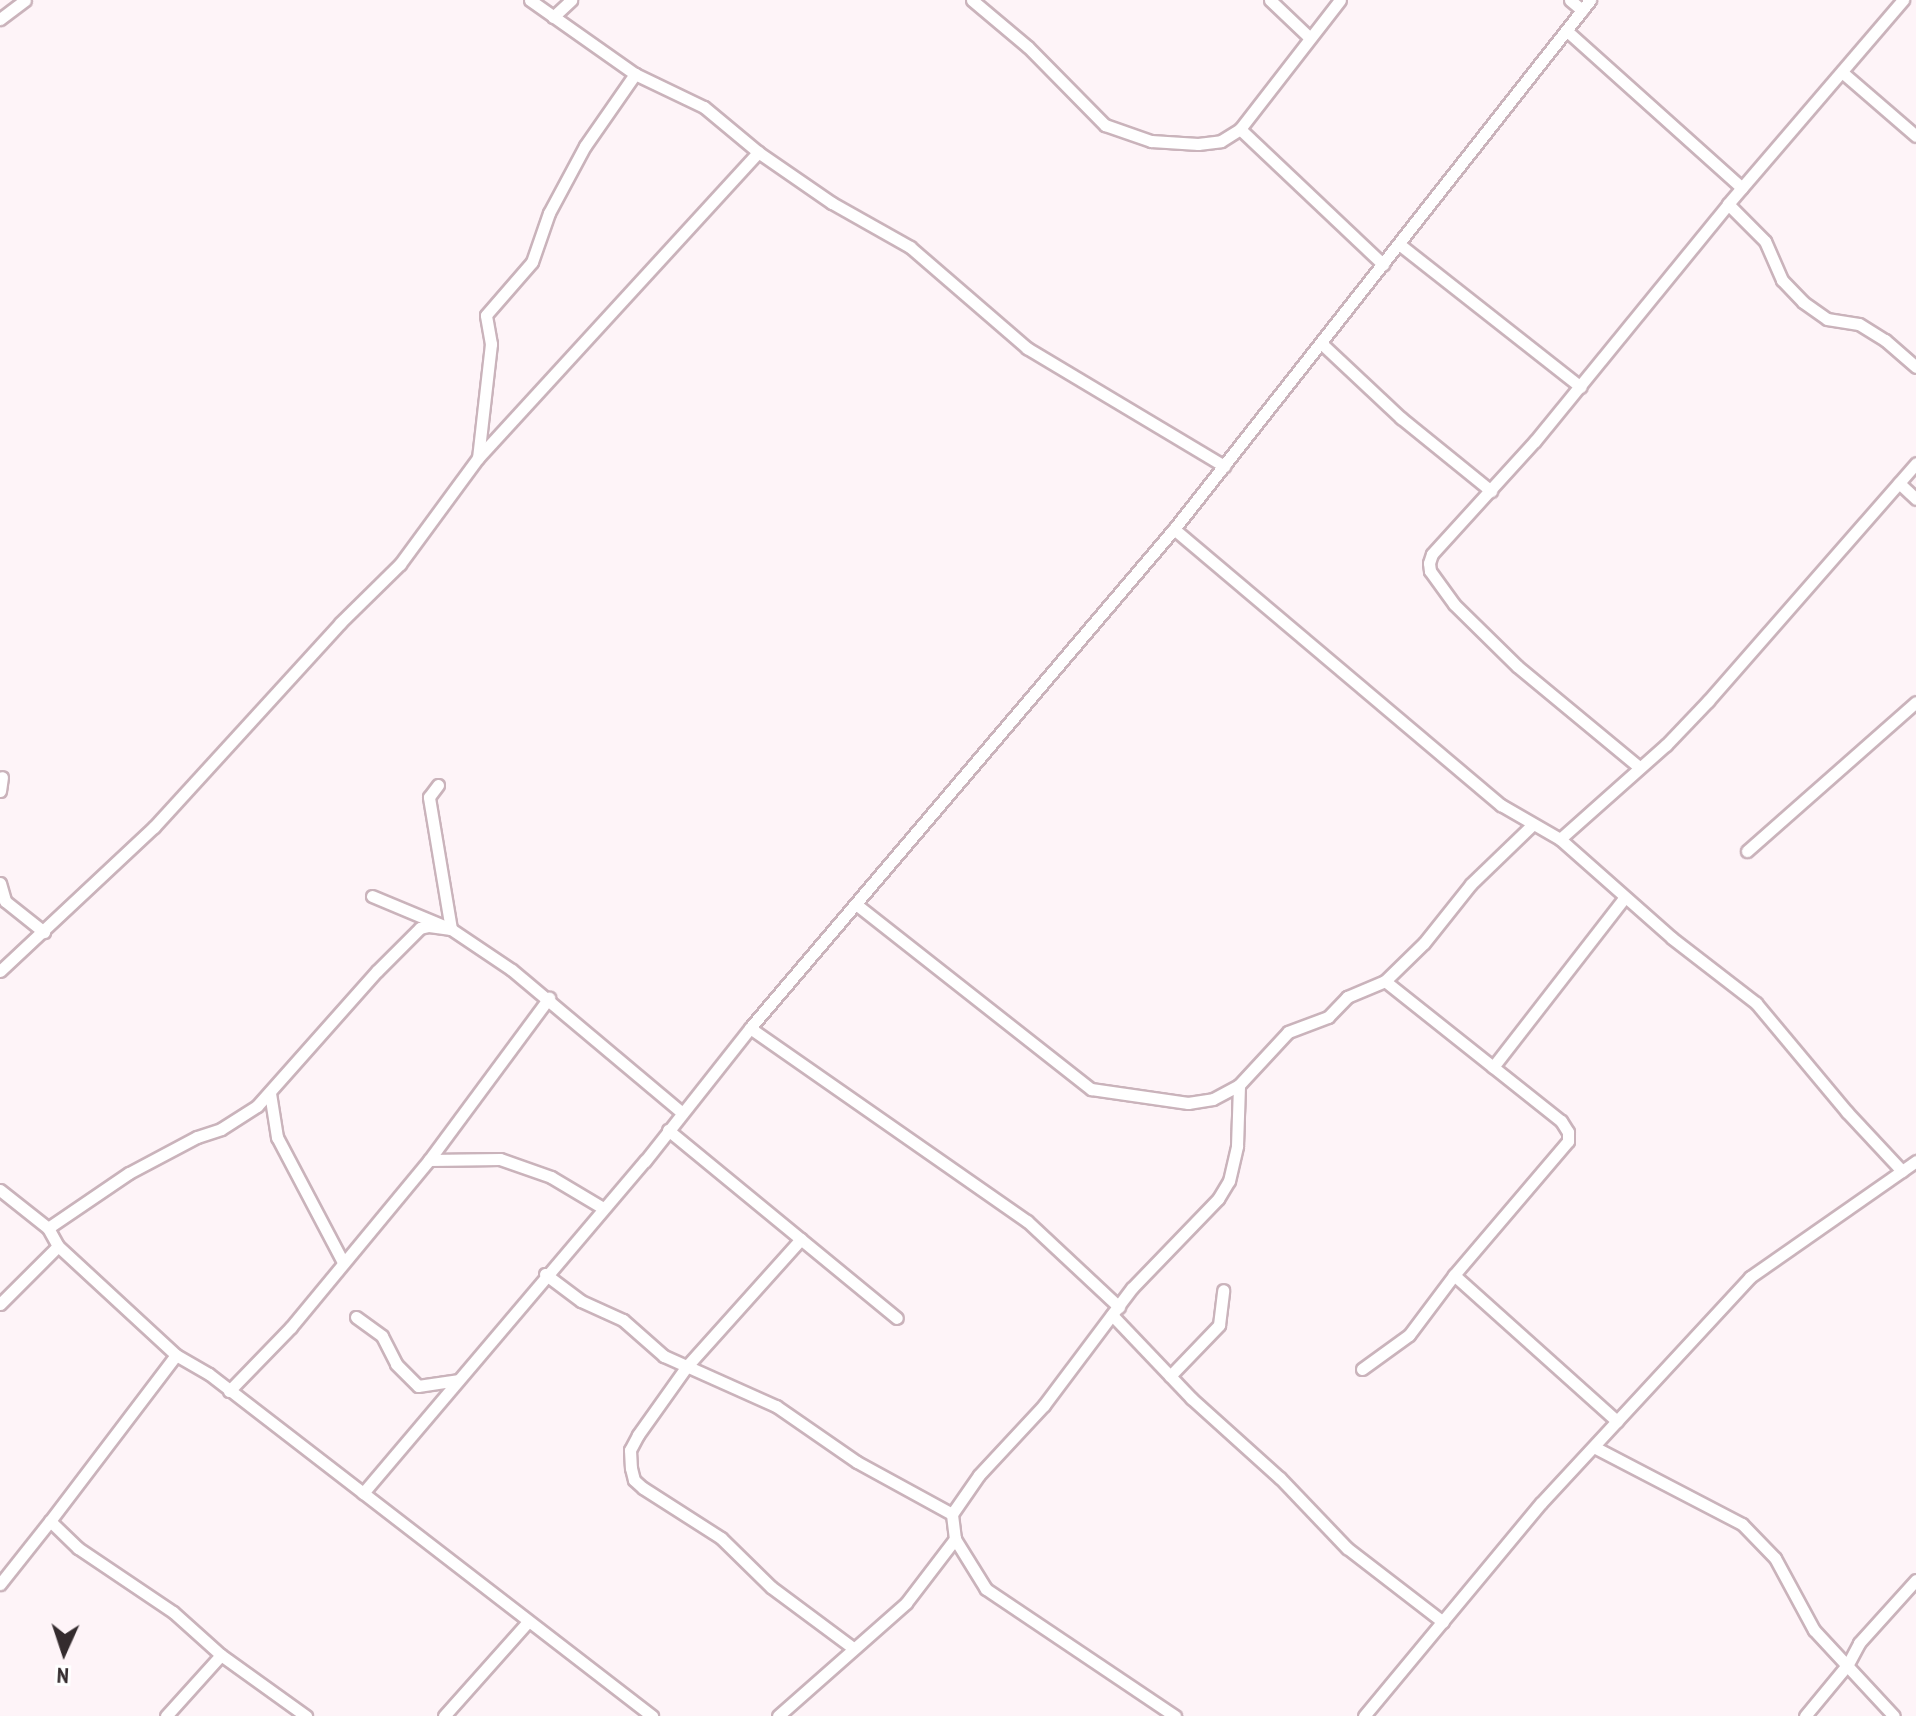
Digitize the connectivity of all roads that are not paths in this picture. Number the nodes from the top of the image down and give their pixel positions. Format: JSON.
{"nodes":[{"id":1,"x":25,"y":0,"type":"edge"},
{"id":2,"x":530,"y":0,"type":"edge"},
{"id":3,"x":571,"y":0,"type":"edge"},
{"id":4,"x":972,"y":0,"type":"edge"},
{"id":5,"x":1270,"y":0,"type":"edge"},
{"id":6,"x":1340,"y":0,"type":"edge"},
{"id":7,"x":1570,"y":0,"type":"edge"},
{"id":8,"x":1590,"y":0,"type":"edge"},
{"id":9,"x":1903,"y":0,"type":"edge"},
{"id":10,"x":1582,"y":10,"type":"junction"},
{"id":11,"x":553,"y":17,"type":"junction"},
{"id":12,"x":0,"y":19,"type":"edge"},
{"id":13,"x":1567,"y":31,"type":"junction"},
{"id":14,"x":1309,"y":37,"type":"junction"},
{"id":15,"x":1843,"y":73,"type":"junction"},
{"id":16,"x":635,"y":74,"type":"junction"},
{"id":17,"x":1240,"y":129,"type":"junction"},
{"id":18,"x":1916,"y":136,"type":"edge"},
{"id":19,"x":758,"y":152,"type":"junction"},
{"id":20,"x":1742,"y":188,"type":"junction"},
{"id":21,"x":1728,"y":204,"type":"junction"},
{"id":22,"x":1399,"y":244,"type":"junction"},
{"id":23,"x":1383,"y":264,"type":"junction"},
{"id":24,"x":1321,"y":343,"type":"junction"},
{"id":25,"x":1916,"y":367,"type":"edge"},
{"id":26,"x":1581,"y":387,"type":"junction"},
{"id":27,"x":478,"y":458,"type":"junction"},
{"id":28,"x":1916,"y":463,"type":"edge"},
{"id":29,"x":1224,"y":466,"type":"junction"},
{"id":30,"x":1899,"y":483,"type":"junction"},
{"id":31,"x":1491,"y":491,"type":"junction"},
{"id":32,"x":1916,"y":499,"type":"edge"},
{"id":33,"x":1174,"y":529,"type":"junction"},
{"id":34,"x":1915,"y":705,"type":"edge"},
{"id":35,"x":1639,"y":767,"type":"junction"},
{"id":36,"x":2,"y":777,"type":"dead end"},
{"id":37,"x":438,"y":785,"type":"dead end"},
{"id":38,"x":0,"y":791,"type":"edge"},
{"id":39,"x":1532,"y":825,"type":"junction"},
{"id":40,"x":1560,"y":839,"type":"junction"},
{"id":41,"x":1747,"y":851,"type":"dead end"},
{"id":42,"x":0,"y":883,"type":"edge"},
{"id":43,"x":372,"y":896,"type":"dead end"},
{"id":44,"x":1625,"y":897,"type":"junction"},
{"id":45,"x":857,"y":905,"type":"junction"},
{"id":46,"x":451,"y":929,"type":"junction"},
{"id":47,"x":44,"y":932,"type":"junction"},
{"id":48,"x":0,"y":971,"type":"edge"},
{"id":49,"x":1385,"y":981,"type":"junction"},
{"id":50,"x":549,"y":998,"type":"junction"},
{"id":51,"x":750,"y":1028,"type":"junction"},
{"id":52,"x":1493,"y":1067,"type":"junction"},
{"id":53,"x":1239,"y":1085,"type":"junction"},
{"id":54,"x":270,"y":1093,"type":"junction"},
{"id":55,"x":681,"y":1112,"type":"junction"},
{"id":56,"x":668,"y":1130,"type":"junction"},
{"id":57,"x":429,"y":1160,"type":"junction"},
{"id":58,"x":1916,"y":1161,"type":"edge"},
{"id":59,"x":1902,"y":1171,"type":"junction"},
{"id":60,"x":0,"y":1190,"type":"edge"},
{"id":61,"x":603,"y":1208,"type":"junction"},
{"id":62,"x":48,"y":1228,"type":"junction"},
{"id":63,"x":801,"y":1239,"type":"junction"},
{"id":64,"x":58,"y":1246,"type":"junction"},
{"id":65,"x":343,"y":1262,"type":"junction"},
{"id":66,"x":545,"y":1274,"type":"junction"},
{"id":67,"x":1454,"y":1275,"type":"junction"},
{"id":68,"x":1223,"y":1290,"type":"dead end"},
{"id":69,"x":0,"y":1304,"type":"edge"},
{"id":70,"x":1116,"y":1311,"type":"junction"},
{"id":71,"x":356,"y":1317,"type":"dead end"},
{"id":72,"x":897,"y":1318,"type":"dead end"},
{"id":73,"x":176,"y":1355,"type":"junction"},
{"id":74,"x":687,"y":1366,"type":"junction"},
{"id":75,"x":1362,"y":1369,"type":"dead end"},
{"id":76,"x":1170,"y":1376,"type":"junction"},
{"id":77,"x":458,"y":1380,"type":"junction"},
{"id":78,"x":229,"y":1391,"type":"junction"},
{"id":79,"x":1617,"y":1421,"type":"junction"},
{"id":80,"x":1594,"y":1447,"type":"junction"},
{"id":81,"x":363,"y":1493,"type":"junction"},
{"id":82,"x":952,"y":1514,"type":"junction"},
{"id":83,"x":50,"y":1521,"type":"junction"},
{"id":84,"x":955,"y":1539,"type":"junction"},
{"id":85,"x":1916,"y":1580,"type":"edge"},
{"id":86,"x":0,"y":1584,"type":"edge"},
{"id":87,"x":1443,"y":1622,"type":"junction"},
{"id":88,"x":527,"y":1623,"type":"junction"},
{"id":89,"x":853,"y":1648,"type":"junction"},
{"id":90,"x":221,"y":1655,"type":"junction"},
{"id":91,"x":1848,"y":1664,"type":"junction"},
{"id":92,"x":1160,"y":1712,"type":"edge"},
{"id":93,"x":166,"y":1716,"type":"edge"},
{"id":94,"x":306,"y":1716,"type":"edge"},
{"id":95,"x":444,"y":1716,"type":"edge"},
{"id":96,"x":652,"y":1716,"type":"edge"},
{"id":97,"x":778,"y":1716,"type":"edge"},
{"id":98,"x":1175,"y":1716,"type":"edge"},
{"id":99,"x":1364,"y":1716,"type":"edge"},
{"id":100,"x":1805,"y":1716,"type":"edge"},
{"id":101,"x":1894,"y":1716,"type":"edge"}],
"edges":[{"from":1,"to":12,"type":"street"},
{"from":2,"to":11,"type":"street"},
{"from":3,"to":11,"type":"street"},
{"from":4,"to":17,"type":"street"},
{"from":5,"to":14,"type":"street"},
{"from":6,"to":14,"type":"street"},
{"from":7,"to":10,"type":"street"},
{"from":8,"to":10,"type":"street"},
{"from":9,"to":15,"type":"street"},
{"from":10,"to":13,"type":"street"},
{"from":11,"to":16,"type":"street"},
{"from":13,"to":20,"type":"street"},
{"from":13,"to":22,"type":"street"},
{"from":14,"to":17,"type":"street"},
{"from":15,"to":18,"type":"street"},
{"from":15,"to":20,"type":"street"},
{"from":16,"to":19,"type":"street"},
{"from":16,"to":27,"type":"street"},
{"from":17,"to":23,"type":"street"},
{"from":19,"to":27,"type":"street"},
{"from":19,"to":29,"type":"street"},
{"from":20,"to":21,"type":"street"},
{"from":21,"to":25,"type":"street"},
{"from":21,"to":26,"type":"street"},
{"from":22,"to":23,"type":"street"},
{"from":22,"to":26,"type":"street"},
{"from":23,"to":24,"type":"street"},
{"from":24,"to":29,"type":"street"},
{"from":24,"to":31,"type":"street"},
{"from":26,"to":31,"type":"street"},
{"from":27,"to":47,"type":"street"},
{"from":28,"to":30,"type":"street"},
{"from":29,"to":33,"type":"street"},
{"from":30,"to":32,"type":"street"},
{"from":30,"to":35,"type":"street"},
{"from":31,"to":35,"type":"street"},
{"from":33,"to":39,"type":"street"},
{"from":33,"to":45,"type":"street"},
{"from":34,"to":41,"type":"street"},
{"from":35,"to":40,"type":"street"},
{"from":36,"to":38,"type":"street"},
{"from":37,"to":46,"type":"street"},
{"from":39,"to":40,"type":"street"},
{"from":39,"to":49,"type":"street"},
{"from":40,"to":44,"type":"street"},
{"from":42,"to":47,"type":"street"},
{"from":43,"to":46,"type":"street"},
{"from":44,"to":52,"type":"street"},
{"from":44,"to":59,"type":"street"},
{"from":45,"to":51,"type":"street"},
{"from":45,"to":53,"type":"street"},
{"from":46,"to":50,"type":"street"},
{"from":46,"to":54,"type":"street"},
{"from":47,"to":48,"type":"street"},
{"from":49,"to":52,"type":"street"},
{"from":49,"to":53,"type":"street"},
{"from":50,"to":55,"type":"street"},
{"from":50,"to":57,"type":"street"},
{"from":51,"to":55,"type":"street"},
{"from":51,"to":70,"type":"street"},
{"from":52,"to":67,"type":"street"},
{"from":53,"to":70,"type":"street"},
{"from":54,"to":62,"type":"street"},
{"from":54,"to":65,"type":"street"},
{"from":55,"to":56,"type":"street"},
{"from":56,"to":61,"type":"street"},
{"from":56,"to":63,"type":"street"},
{"from":57,"to":61,"type":"street"},
{"from":57,"to":65,"type":"street"},
{"from":58,"to":59,"type":"street"},
{"from":59,"to":79,"type":"street"},
{"from":60,"to":62,"type":"street"},
{"from":61,"to":66,"type":"street"},
{"from":62,"to":64,"type":"street"},
{"from":63,"to":72,"type":"street"},
{"from":63,"to":74,"type":"street"},
{"from":64,"to":69,"type":"street"},
{"from":64,"to":73,"type":"street"},
{"from":65,"to":78,"type":"street"},
{"from":66,"to":74,"type":"street"},
{"from":66,"to":77,"type":"street"},
{"from":67,"to":75,"type":"street"},
{"from":67,"to":79,"type":"street"},
{"from":68,"to":76,"type":"street"},
{"from":70,"to":76,"type":"street"},
{"from":70,"to":82,"type":"street"},
{"from":71,"to":77,"type":"street"},
{"from":73,"to":78,"type":"street"},
{"from":73,"to":83,"type":"street"},
{"from":74,"to":82,"type":"street"},
{"from":74,"to":89,"type":"street"},
{"from":76,"to":87,"type":"street"},
{"from":77,"to":81,"type":"street"},
{"from":78,"to":81,"type":"street"},
{"from":79,"to":80,"type":"street"},
{"from":80,"to":87,"type":"street"},
{"from":80,"to":91,"type":"street"},
{"from":81,"to":88,"type":"street"},
{"from":82,"to":84,"type":"street"},
{"from":83,"to":86,"type":"street"},
{"from":83,"to":90,"type":"street"},
{"from":84,"to":89,"type":"street"},
{"from":84,"to":92,"type":"street"},
{"from":85,"to":91,"type":"street"},
{"from":87,"to":99,"type":"street"},
{"from":88,"to":95,"type":"street"},
{"from":88,"to":96,"type":"street"},
{"from":89,"to":97,"type":"street"},
{"from":90,"to":93,"type":"street"},
{"from":90,"to":94,"type":"street"},
{"from":91,"to":100,"type":"street"},
{"from":91,"to":101,"type":"street"},
{"from":92,"to":98,"type":"street"}]}
